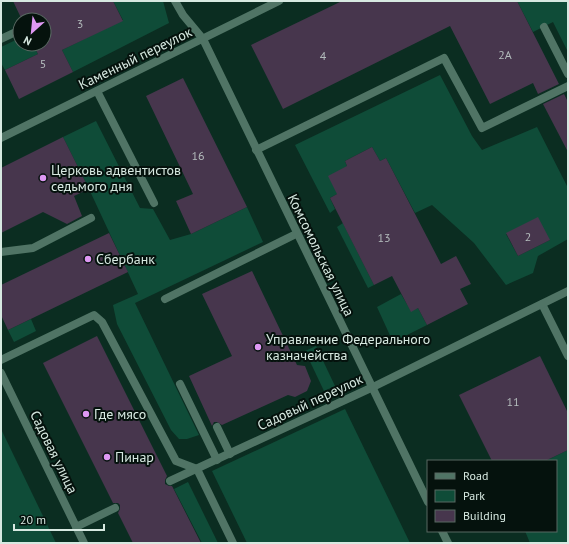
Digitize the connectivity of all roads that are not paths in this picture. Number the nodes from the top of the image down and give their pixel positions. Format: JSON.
{"nodes":[{"id":1,"x":175,"y":1,"type":"edge"},
{"id":2,"x":279,"y":1,"type":"edge"},
{"id":3,"x":544,"y":27,"type":"dead end"},
{"id":4,"x":12,"y":34,"type":"edge"},
{"id":5,"x":1,"y":39,"type":"edge"},
{"id":6,"x":203,"y":39,"type":"junction"},
{"id":7,"x":568,"y":74,"type":"edge"},
{"id":8,"x":568,"y":86,"type":"edge"},
{"id":9,"x":98,"y":91,"type":"junction"},
{"id":10,"x":1,"y":138,"type":"edge"},
{"id":11,"x":256,"y":150,"type":"junction"},
{"id":12,"x":154,"y":204,"type":"dead end"},
{"id":13,"x":91,"y":218,"type":"dead end"},
{"id":14,"x":296,"y":234,"type":"junction"},
{"id":15,"x":1,"y":252,"type":"edge"},
{"id":16,"x":568,"y":292,"type":"edge"},
{"id":17,"x":165,"y":299,"type":"dead end"},
{"id":18,"x":542,"y":304,"type":"junction"},
{"id":19,"x":568,"y":356,"type":"edge"},
{"id":20,"x":1,"y":360,"type":"edge"},
{"id":21,"x":1,"y":373,"type":"edge"},
{"id":22,"x":180,"y":384,"type":"dead end"},
{"id":23,"x":373,"y":387,"type":"junction"},
{"id":24,"x":217,"y":427,"type":"dead end"},
{"id":25,"x":230,"y":454,"type":"junction"},
{"id":26,"x":216,"y":460,"type":"junction"},
{"id":27,"x":197,"y":469,"type":"junction"},
{"id":28,"x":170,"y":481,"type":"dead end"},
{"id":29,"x":427,"y":500,"type":"edge"},
{"id":30,"x":115,"y":508,"type":"dead end"},
{"id":31,"x":76,"y":527,"type":"junction"},
{"id":32,"x":442,"y":532,"type":"edge"},
{"id":33,"x":84,"y":543,"type":"edge"},
{"id":34,"x":233,"y":543,"type":"edge"},
{"id":35,"x":448,"y":543,"type":"edge"}],
"edges":[{"from":1,"to":6,"type":"street","name":"Комсомольская улица"},
{"from":2,"to":6,"type":"street","name":"Каменный переулок"},
{"from":3,"to":7,"type":"street"},
{"from":4,"to":5,"type":"street"},
{"from":6,"to":9,"type":"street","name":"Каменный переулок"},
{"from":6,"to":11,"type":"street","name":"Комсомольская улица"},
{"from":8,"to":11,"type":"street"},
{"from":9,"to":10,"type":"street","name":"Каменный переулок"},
{"from":9,"to":12,"type":"street"},
{"from":11,"to":14,"type":"street","name":"Комсомольская улица"},
{"from":13,"to":15,"type":"street"},
{"from":14,"to":17,"type":"street"},
{"from":14,"to":23,"type":"street","name":"Комсомольская улица"},
{"from":16,"to":18,"type":"street","name":"Садовый переулок"},
{"from":18,"to":19,"type":"street"},
{"from":18,"to":23,"type":"street","name":"Садовый переулок"},
{"from":20,"to":27,"type":"street"},
{"from":21,"to":31,"type":"street","name":"Садовая улица"},
{"from":22,"to":26,"type":"street"},
{"from":23,"to":25,"type":"street","name":"Садовый переулок"},
{"from":23,"to":29,"type":"street","name":"Комсомольская улица"},
{"from":24,"to":25,"type":"street"},
{"from":25,"to":26,"type":"street","name":"Садовый переулок"},
{"from":26,"to":27,"type":"street","name":"Садовый переулок"},
{"from":27,"to":28,"type":"street","name":"Садовый переулок"},
{"from":27,"to":34,"type":"street"},
{"from":30,"to":31,"type":"street"},
{"from":31,"to":33,"type":"street","name":"Садовая улица"},
{"from":32,"to":35,"type":"street"}]}
